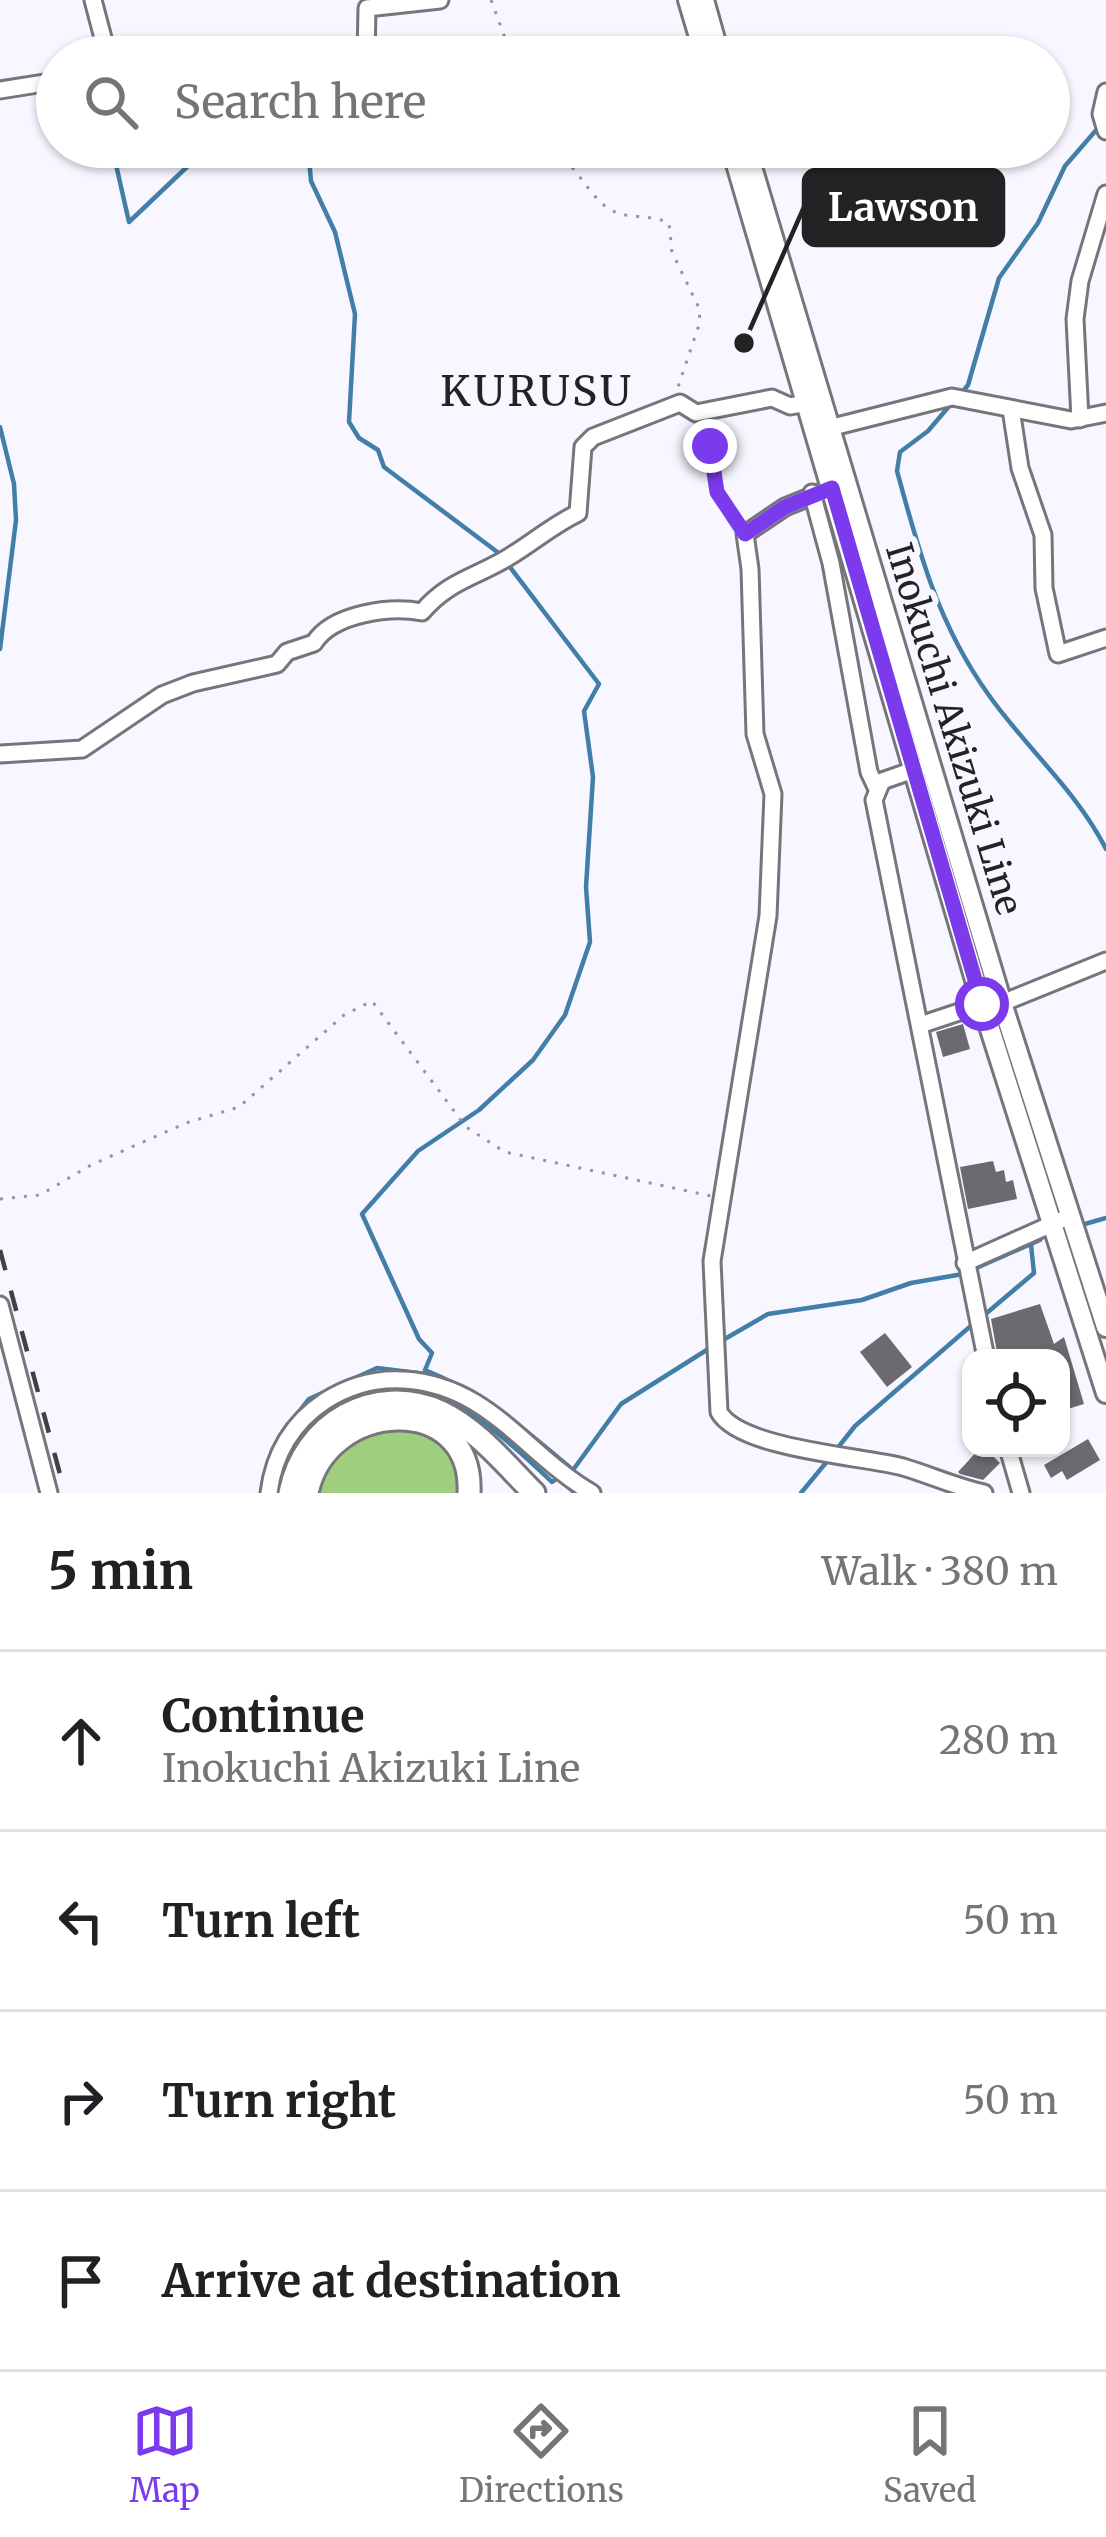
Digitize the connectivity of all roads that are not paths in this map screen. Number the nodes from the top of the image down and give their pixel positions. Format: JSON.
{"nodes":[{"id":1,"x":93,"y":0,"type":"edge"},
{"id":2,"x":440,"y":0,"type":"edge"},
{"id":3,"x":688,"y":0,"type":"edge"},
{"id":4,"x":704,"y":0,"type":"edge"},
{"id":5,"x":102,"y":36,"type":"edge"},
{"id":6,"x":366,"y":36,"type":"edge"},
{"id":7,"x":699,"y":36,"type":"edge"},
{"id":8,"x":714,"y":36,"type":"edge"},
{"id":9,"x":36,"y":84,"type":"edge"},
{"id":10,"x":0,"y":90,"type":"edge"},
{"id":11,"x":1106,"y":92,"type":"edge"},
{"id":12,"x":1106,"y":131,"type":"edge"},
{"id":13,"x":738,"y":168,"type":"edge"},
{"id":14,"x":752,"y":168,"type":"edge"},
{"id":15,"x":1106,"y":194,"type":"edge"},
{"id":16,"x":813,"y":402,"type":"junction"},
{"id":17,"x":1011,"y":409,"type":"junction"},
{"id":18,"x":1106,"y":413,"type":"edge"},
{"id":19,"x":1080,"y":419,"type":"junction"},
{"id":20,"x":821,"y":430,"type":"junction"},
{"id":21,"x":832,"y":488,"type":"junction"},
{"id":22,"x":812,"y":494,"type":"junction"},
{"id":23,"x":1106,"y":638,"type":"edge"},
{"id":24,"x":0,"y":754,"type":"edge"},
{"id":25,"x":921,"y":768,"type":"junction"},
{"id":26,"x":877,"y":789,"type":"junction"},
{"id":27,"x":1106,"y":962,"type":"edge"},
{"id":28,"x":995,"y":1002,"type":"junction"},
{"id":29,"x":920,"y":1025,"type":"junction"},
{"id":30,"x":1059,"y":1221,"type":"junction"},
{"id":31,"x":965,"y":1263,"type":"junction"},
{"id":32,"x":0,"y":1305,"type":"edge"},
{"id":33,"x":1106,"y":1327,"type":"edge"},
{"id":34,"x":984,"y":1349,"type":"edge"},
{"id":35,"x":1106,"y":1393,"type":"edge"},
{"id":36,"x":1011,"y":1457,"type":"edge"},
{"id":37,"x":49,"y":1493,"type":"edge"},
{"id":38,"x":269,"y":1493,"type":"edge"},
{"id":39,"x":290,"y":1493,"type":"edge"},
{"id":40,"x":307,"y":1493,"type":"edge"},
{"id":41,"x":469,"y":1493,"type":"edge"},
{"id":42,"x":534,"y":1493,"type":"edge"},
{"id":43,"x":592,"y":1493,"type":"edge"},
{"id":44,"x":984,"y":1493,"type":"edge"},
{"id":45,"x":1021,"y":1493,"type":"edge"}],
"edges":[{"from":1,"to":5,"type":"street"},
{"from":2,"to":6,"type":"street"},
{"from":3,"to":7,"type":"main road"},
{"from":4,"to":8,"type":"main road"},
{"from":9,"to":10,"type":"street"},
{"from":11,"to":12,"type":"street"},
{"from":13,"to":16,"type":"main road","name":"Inokuchi Akizuki Line"},
{"from":14,"to":16,"type":"main road","name":"Inokuchi Akizuki Line"},
{"from":15,"to":19,"type":"street"},
{"from":16,"to":20,"type":"main road","name":"Inokuchi Akizuki Line"},
{"from":16,"to":24,"type":"street"},
{"from":17,"to":19,"type":"street"},
{"from":17,"to":20,"type":"street"},
{"from":17,"to":23,"type":"street"},
{"from":18,"to":19,"type":"street"},
{"from":20,"to":21,"type":"main road","name":"Inokuchi Akizuki Line"},
{"from":20,"to":25,"type":"main road","name":"Inokuchi Akizuki Line"},
{"from":21,"to":22,"type":"street"},
{"from":21,"to":25,"type":"main road","name":"Inokuchi Akizuki Line"},
{"from":22,"to":26,"type":"street"},
{"from":22,"to":44,"type":"street"},
{"from":25,"to":26,"type":"street"},
{"from":25,"to":28,"type":"main road","name":"Inokuchi Akizuki Line"},
{"from":26,"to":29,"type":"street"},
{"from":27,"to":28,"type":"street"},
{"from":28,"to":29,"type":"street"},
{"from":28,"to":30,"type":"main road","name":"Inokuchi Akizuki Line"},
{"from":29,"to":31,"type":"street"},
{"from":30,"to":31,"type":"street"},
{"from":30,"to":33,"type":"main road","name":"Inokuchi Akizuki Line"},
{"from":30,"to":35,"type":"main road","name":"Inokuchi Akizuki Line"},
{"from":31,"to":34,"type":"street"},
{"from":32,"to":37,"type":"street"},
{"from":36,"to":45,"type":"street"},
{"from":38,"to":43,"type":"street"},
{"from":39,"to":42,"type":"highway"},
{"from":40,"to":41,"type":"highway"}]}
